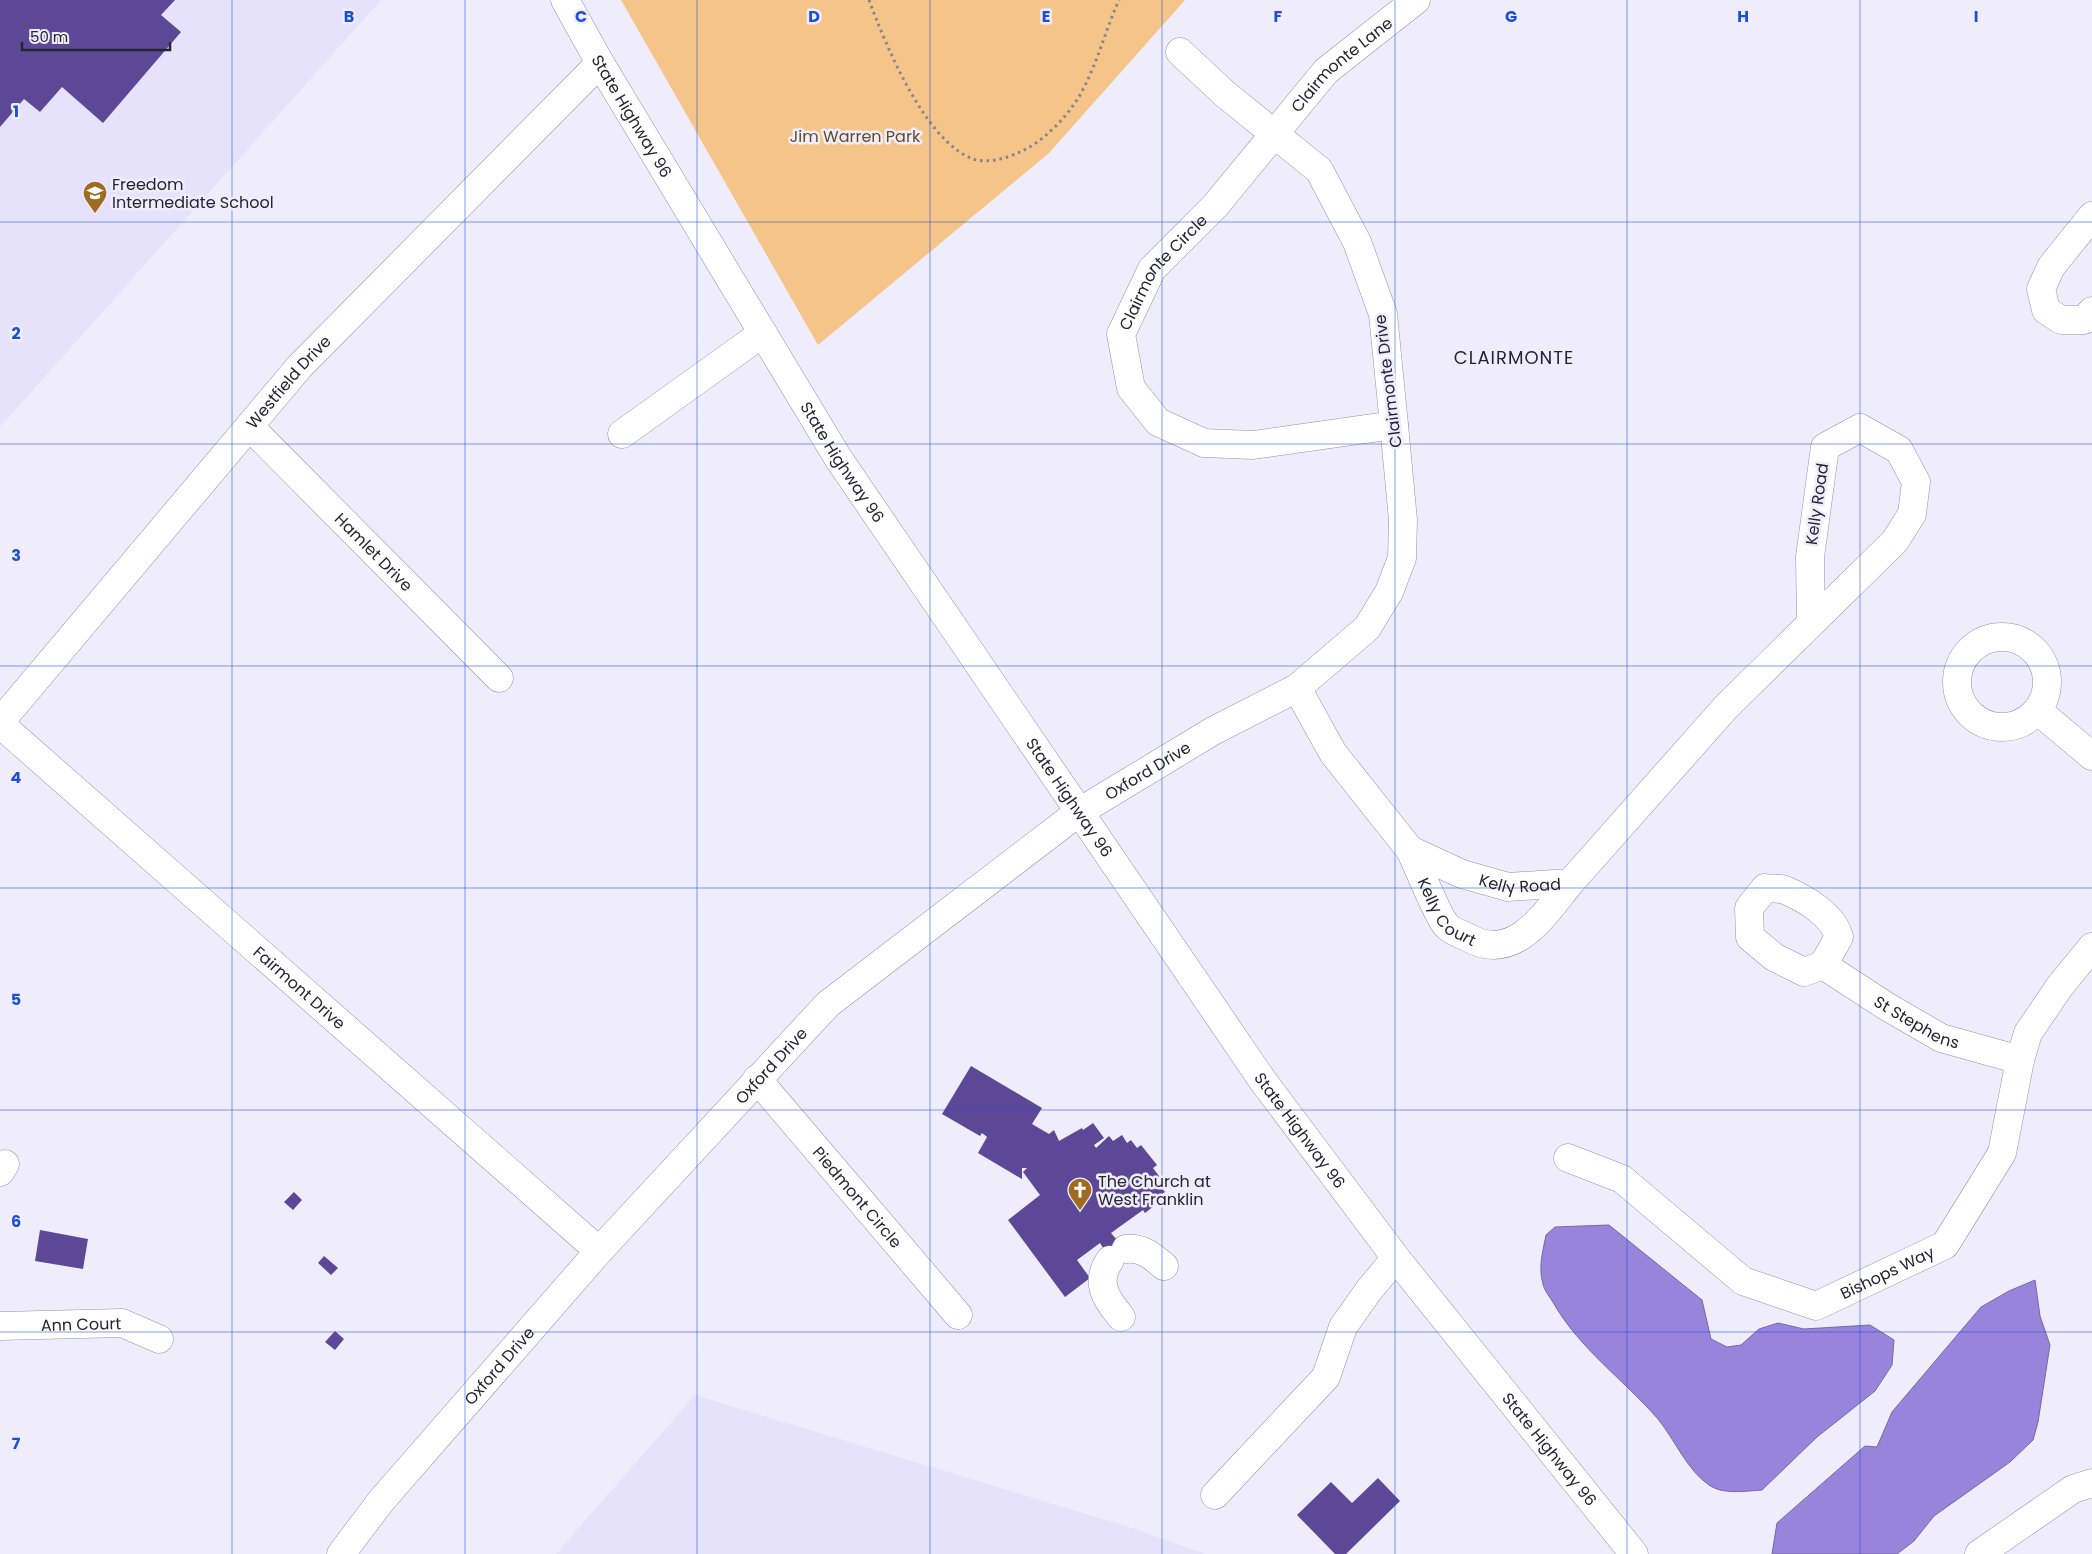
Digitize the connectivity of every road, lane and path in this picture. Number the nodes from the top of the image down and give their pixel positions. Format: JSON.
{"nodes":[{"id":1,"x":565,"y":0,"type":"edge"},
{"id":2,"x":869,"y":0,"type":"edge"},
{"id":3,"x":1119,"y":0,"type":"edge"},
{"id":4,"x":1416,"y":0,"type":"edge"},
{"id":5,"x":1180,"y":52,"type":"dead end"},
{"id":6,"x":600,"y":63,"type":"junction"},
{"id":7,"x":1273,"y":134,"type":"junction"},
{"id":8,"x":2092,"y":216,"type":"edge"},
{"id":9,"x":2092,"y":311,"type":"edge"},
{"id":10,"x":763,"y":333,"type":"junction"},
{"id":11,"x":1394,"y":425,"type":"junction"},
{"id":12,"x":250,"y":427,"type":"junction"},
{"id":13,"x":622,"y":434,"type":"dead end"},
{"id":14,"x":1811,"y":623,"type":"junction"},
{"id":15,"x":499,"y":678,"type":"dead end"},
{"id":16,"x":1297,"y":688,"type":"junction"},
{"id":17,"x":2038,"y":711,"type":"dead end"},
{"id":18,"x":0,"y":723,"type":"edge"},
{"id":19,"x":2092,"y":756,"type":"edge"},
{"id":20,"x":1079,"y":812,"type":"junction"},
{"id":21,"x":1410,"y":850,"type":"junction"},
{"id":22,"x":1570,"y":883,"type":"junction"},
{"id":23,"x":2092,"y":947,"type":"edge"},
{"id":24,"x":1823,"y":965,"type":"dead end"},
{"id":25,"x":2020,"y":1060,"type":"junction"},
{"id":26,"x":757,"y":1079,"type":"junction"},
{"id":27,"x":1568,"y":1158,"type":"dead end"},
{"id":28,"x":599,"y":1251,"type":"junction"},
{"id":29,"x":1396,"y":1258,"type":"junction"},
{"id":30,"x":1164,"y":1266,"type":"dead end"},
{"id":31,"x":958,"y":1315,"type":"dead end"},
{"id":32,"x":1121,"y":1317,"type":"dead end"},
{"id":33,"x":0,"y":1326,"type":"edge"},
{"id":34,"x":158,"y":1339,"type":"dead end"},
{"id":35,"x":2092,"y":1483,"type":"edge"},
{"id":36,"x":1216,"y":1495,"type":"dead end"},
{"id":37,"x":341,"y":1554,"type":"edge"},
{"id":38,"x":1634,"y":1554,"type":"edge"},
{"id":39,"x":1979,"y":1554,"type":"edge"}],
"edges":[{"from":1,"to":6,"type":"street","name":"State Highway 96"},
{"from":2,"to":3,"type":"path"},
{"from":4,"to":7,"type":"street","name":"Clairmonte Lane"},
{"from":5,"to":7,"type":"street","name":"Clairmonte Drive"},
{"from":6,"to":10,"type":"street","name":"State Highway 96"},
{"from":6,"to":12,"type":"street","name":"Westfield Drive"},
{"from":7,"to":11,"type":"street","name":"Clairmonte Drive"},
{"from":7,"to":11,"type":"street","name":"Clairmonte Circle"},
{"from":8,"to":9,"type":"street"},
{"from":10,"to":13,"type":"street"},
{"from":10,"to":20,"type":"street","name":"State Highway 96"},
{"from":11,"to":16,"type":"street","name":"Clairmonte Drive"},
{"from":12,"to":15,"type":"street","name":"Hamlet Drive"},
{"from":12,"to":18,"type":"street","name":"Westfield Drive"},
{"from":14,"to":14,"type":"street","name":"Kelly Road"},
{"from":14,"to":22,"type":"street","name":"Kelly Road"},
{"from":16,"to":20,"type":"street","name":"Oxford Drive"},
{"from":16,"to":21,"type":"street","name":"Kelly Road"},
{"from":17,"to":19,"type":"street"},
{"from":18,"to":28,"type":"street","name":"Fairmont Drive"},
{"from":20,"to":26,"type":"street","name":"Oxford Drive"},
{"from":20,"to":29,"type":"street","name":"State Highway 96"},
{"from":21,"to":22,"type":"street","name":"Kelly Road"},
{"from":21,"to":22,"type":"street","name":"Kelly Court"},
{"from":23,"to":25,"type":"street","name":"Bishops Way"},
{"from":24,"to":25,"type":"street","name":"St Stephens"},
{"from":25,"to":27,"type":"street","name":"Bishops Way"},
{"from":26,"to":28,"type":"street","name":"Oxford Drive"},
{"from":26,"to":31,"type":"street","name":"Piedmont Circle"},
{"from":28,"to":37,"type":"street","name":"Oxford Drive"},
{"from":29,"to":36,"type":"street"},
{"from":29,"to":38,"type":"street","name":"State Highway 96"},
{"from":30,"to":32,"type":"street"},
{"from":33,"to":34,"type":"street","name":"Ann Court"},
{"from":35,"to":39,"type":"street"}]}
